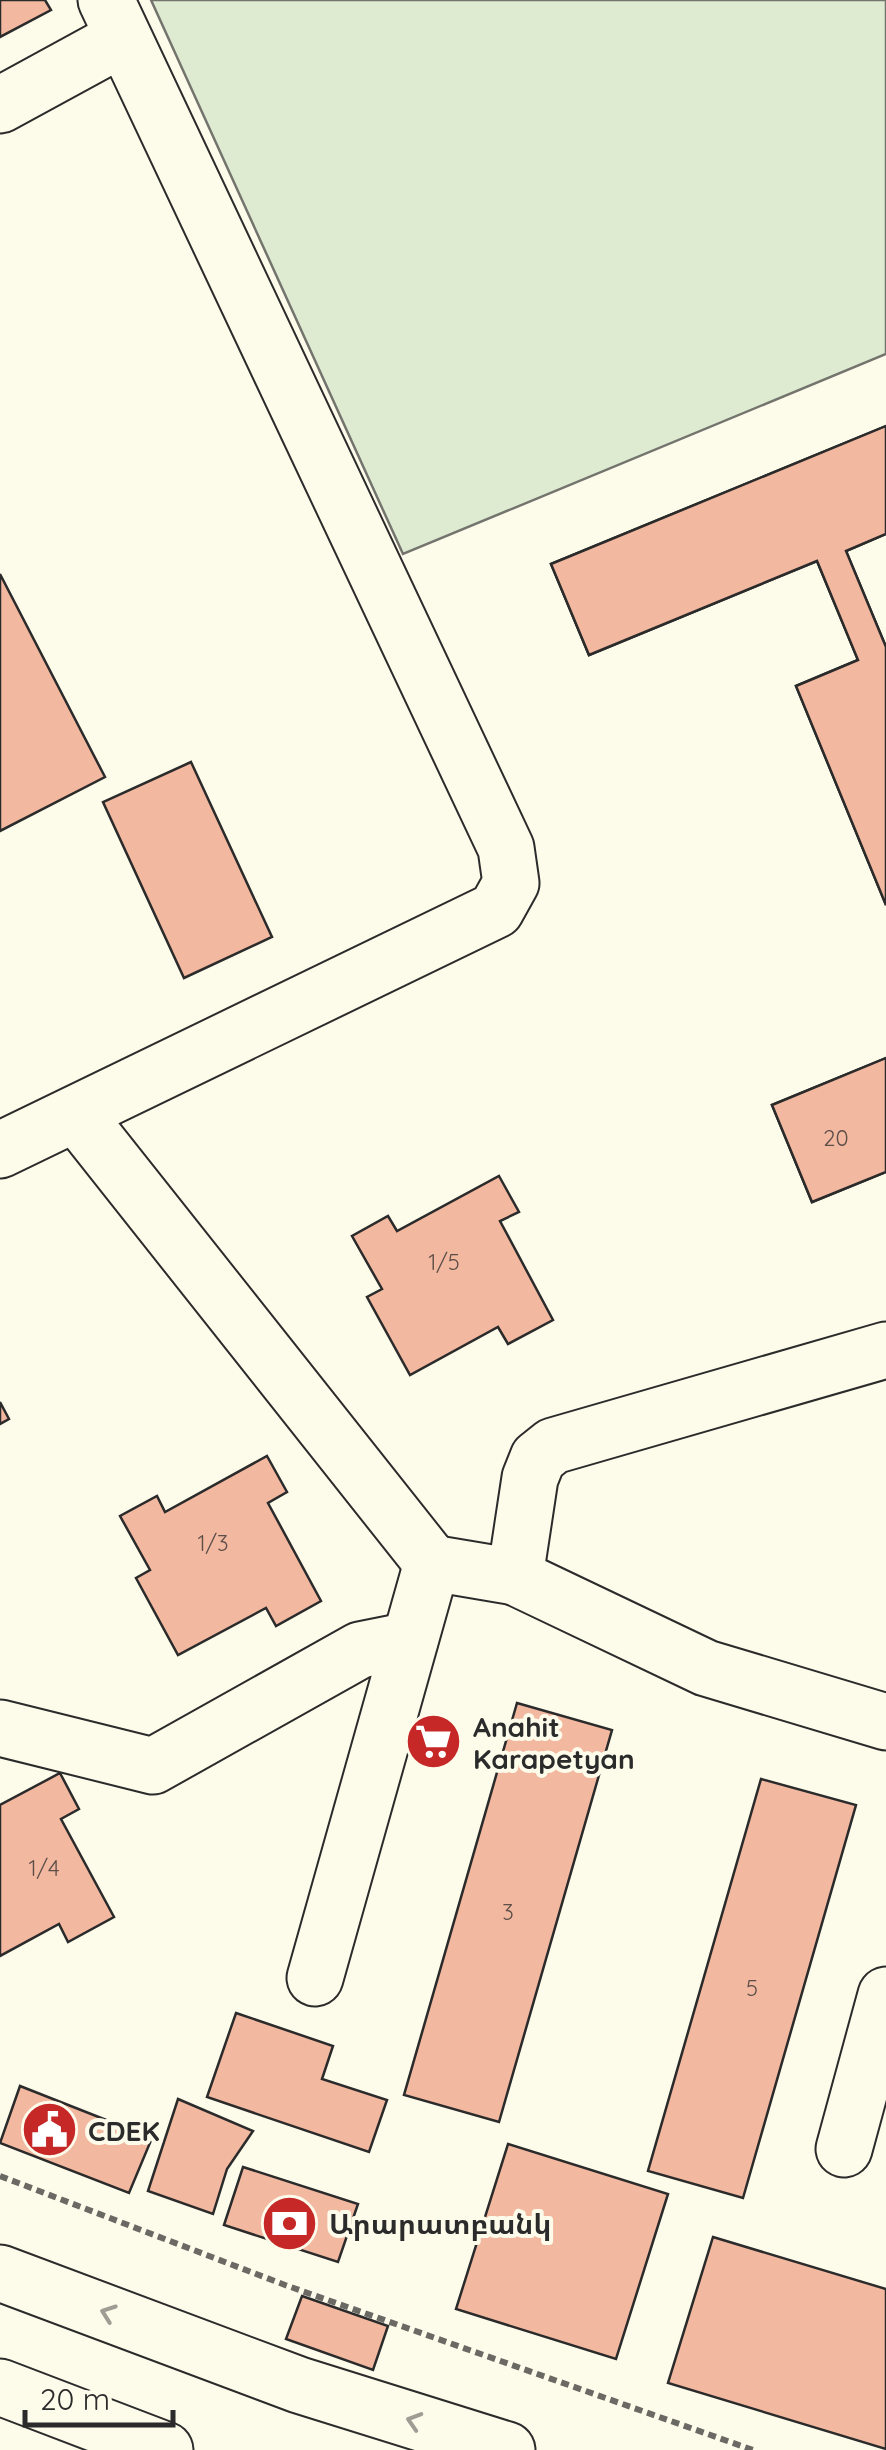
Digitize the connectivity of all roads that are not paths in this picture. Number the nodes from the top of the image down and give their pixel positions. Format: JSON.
{"nodes":[{"id":1,"x":114,"y":19,"type":"edge"},
{"id":2,"x":0,"y":105,"type":"edge"},
{"id":3,"x":76,"y":1114,"type":"junction"},
{"id":4,"x":0,"y":1150,"type":"edge"},
{"id":5,"x":886,"y":1350,"type":"edge"},
{"id":6,"x":432,"y":1563,"type":"junction"},
{"id":7,"x":515,"y":1577,"type":"junction"},
{"id":8,"x":410,"y":1640,"type":"junction"},
{"id":9,"x":886,"y":1722,"type":"edge"},
{"id":10,"x":0,"y":1728,"type":"edge"},
{"id":11,"x":315,"y":1978,"type":"dead end"},
{"id":12,"x":886,"y":1995,"type":"edge"},
{"id":13,"x":844,"y":2148,"type":"dead end"},
{"id":14,"x":0,"y":2273,"type":"edge"},
{"id":15,"x":0,"y":2388,"type":"edge"},
{"id":16,"x":166,"y":2450,"type":"edge"},
{"id":17,"x":507,"y":2450,"type":"edge"}],
"edges":[{"from":1,"to":2,"type":"street"},
{"from":1,"to":3,"type":"street"},
{"from":3,"to":4,"type":"street"},
{"from":3,"to":6,"type":"street"},
{"from":5,"to":7,"type":"street"},
{"from":6,"to":7,"type":"street"},
{"from":6,"to":8,"type":"street"},
{"from":7,"to":9,"type":"street"},
{"from":8,"to":10,"type":"street"},
{"from":8,"to":11,"type":"street"},
{"from":12,"to":13,"type":"street"},
{"from":17,"to":14,"type":"street","one_way":true},
{"from":15,"to":16,"type":"street"}]}
